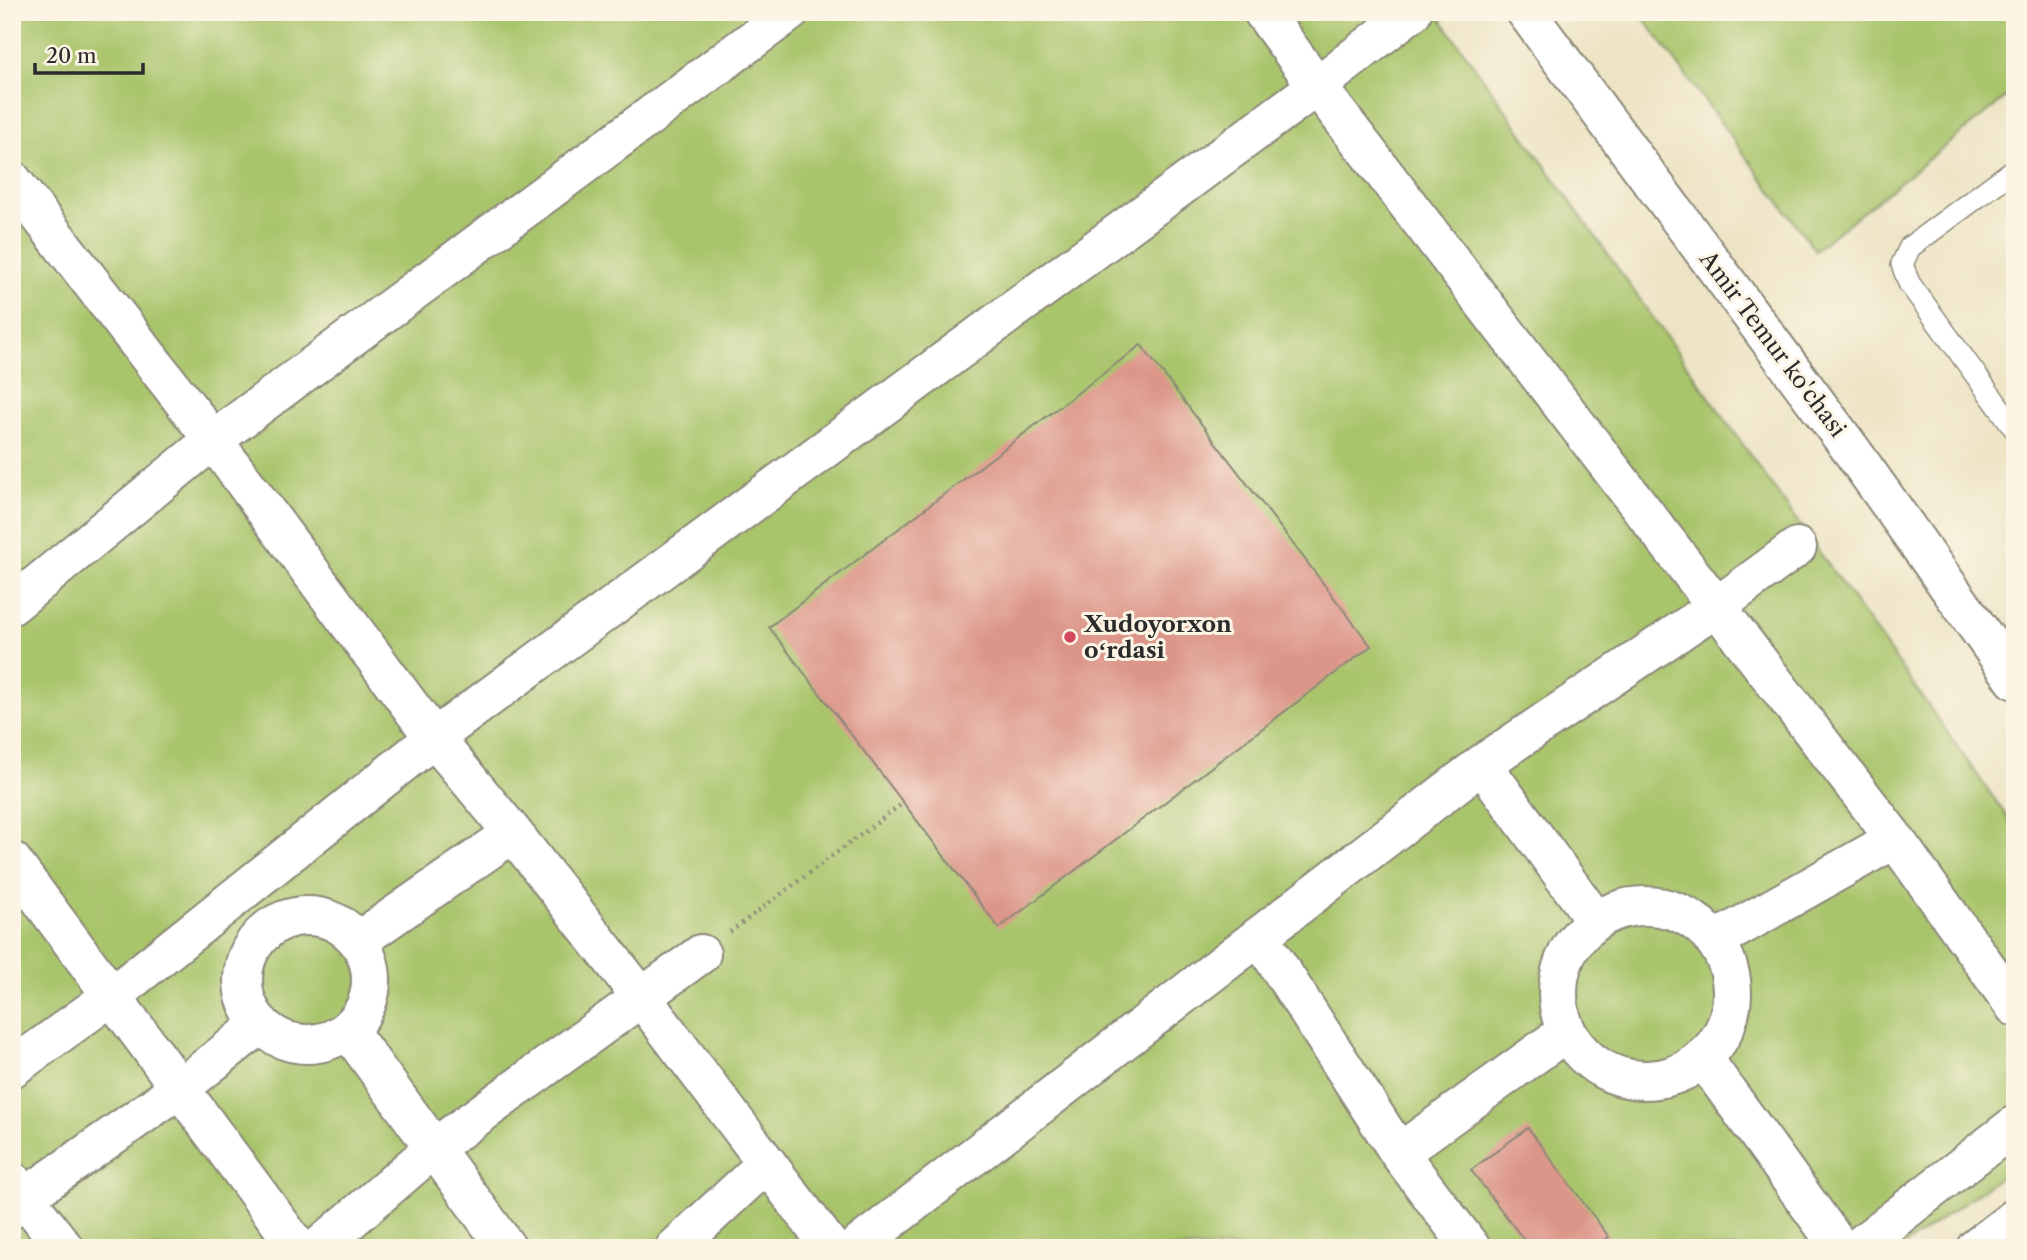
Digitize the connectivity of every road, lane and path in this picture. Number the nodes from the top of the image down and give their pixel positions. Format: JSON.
{"nodes":[{"id":1,"x":790,"y":12,"type":"edge"},
{"id":2,"x":1263,"y":12,"type":"edge"},
{"id":3,"x":1412,"y":12,"type":"edge"},
{"id":4,"x":1526,"y":12,"type":"edge"},
{"id":5,"x":1317,"y":86,"type":"junction"},
{"id":6,"x":2015,"y":169,"type":"edge"},
{"id":7,"x":12,"y":180,"type":"edge"},
{"id":8,"x":2015,"y":429,"type":"edge"},
{"id":9,"x":213,"y":440,"type":"junction"},
{"id":10,"x":1797,"y":547,"type":"dead end"},
{"id":11,"x":12,"y":605,"type":"edge"},
{"id":12,"x":1716,"y":607,"type":"junction"},
{"id":13,"x":2015,"y":680,"type":"edge"},
{"id":14,"x":434,"y":738,"type":"junction"},
{"id":15,"x":1482,"y":764,"type":"junction"},
{"id":16,"x":902,"y":804,"type":"dead end"},
{"id":17,"x":513,"y":833,"type":"junction"},
{"id":18,"x":1895,"y":839,"type":"junction"},
{"id":19,"x":12,"y":862,"type":"edge"},
{"id":20,"x":1596,"y":921,"type":"junction"},
{"id":21,"x":1259,"y":936,"type":"junction"},
{"id":22,"x":1716,"y":940,"type":"junction"},
{"id":23,"x":358,"y":942,"type":"junction"},
{"id":24,"x":701,"y":954,"type":"joint"},
{"id":25,"x":113,"y":995,"type":"junction"},
{"id":26,"x":642,"y":998,"type":"junction"},
{"id":27,"x":2015,"y":1007,"type":"edge"},
{"id":28,"x":261,"y":1024,"type":"junction"},
{"id":29,"x":348,"y":1030,"type":"junction"},
{"id":30,"x":1566,"y":1032,"type":"junction"},
{"id":31,"x":1703,"y":1058,"type":"junction"},
{"id":32,"x":12,"y":1068,"type":"edge"},
{"id":33,"x":179,"y":1089,"type":"junction"},
{"id":34,"x":2015,"y":1125,"type":"edge"},
{"id":35,"x":434,"y":1148,"type":"junction"},
{"id":36,"x":1399,"y":1153,"type":"junction"},
{"id":37,"x":767,"y":1163,"type":"junction"},
{"id":38,"x":17,"y":1196,"type":"edge"},
{"id":39,"x":2015,"y":1218,"type":"edge"},
{"id":40,"x":64,"y":1248,"type":"edge"},
{"id":41,"x":298,"y":1248,"type":"edge"},
{"id":42,"x":318,"y":1248,"type":"edge"},
{"id":43,"x":507,"y":1248,"type":"edge"},
{"id":44,"x":675,"y":1248,"type":"edge"},
{"id":45,"x":831,"y":1248,"type":"edge"},
{"id":46,"x":855,"y":1248,"type":"edge"},
{"id":47,"x":1471,"y":1248,"type":"edge"},
{"id":48,"x":1840,"y":1248,"type":"edge"},
{"id":49,"x":1857,"y":1248,"type":"edge"},
{"id":50,"x":1976,"y":1248,"type":"edge"}],
"edges":[{"from":1,"to":9,"type":"street"},
{"from":2,"to":5,"type":"street"},
{"from":3,"to":5,"type":"street"},
{"from":4,"to":13,"type":"street","name":"Amir Temur ko'chasi"},
{"from":5,"to":12,"type":"street"},
{"from":5,"to":14,"type":"street"},
{"from":6,"to":8,"type":"lane"},
{"from":7,"to":9,"type":"street"},
{"from":9,"to":11,"type":"street"},
{"from":9,"to":14,"type":"street"},
{"from":10,"to":12,"type":"street"},
{"from":12,"to":15,"type":"street"},
{"from":12,"to":18,"type":"street"},
{"from":14,"to":17,"type":"street"},
{"from":14,"to":25,"type":"street"},
{"from":15,"to":20,"type":"street"},
{"from":15,"to":21,"type":"street"},
{"from":16,"to":24,"type":"path"},
{"from":17,"to":23,"type":"street"},
{"from":17,"to":26,"type":"street"},
{"from":18,"to":22,"type":"street"},
{"from":18,"to":27,"type":"street"},
{"from":19,"to":25,"type":"street"},
{"from":20,"to":22,"type":"street"},
{"from":20,"to":30,"type":"street"},
{"from":21,"to":36,"type":"street"},
{"from":21,"to":46,"type":"street"},
{"from":22,"to":31,"type":"street"},
{"from":23,"to":28,"type":"street"},
{"from":23,"to":29,"type":"street"},
{"from":24,"to":26,"type":"street"},
{"from":25,"to":32,"type":"street"},
{"from":25,"to":33,"type":"street"},
{"from":26,"to":35,"type":"street"},
{"from":26,"to":37,"type":"street"},
{"from":28,"to":29,"type":"street"},
{"from":28,"to":33,"type":"street"},
{"from":29,"to":35,"type":"street"},
{"from":30,"to":31,"type":"street"},
{"from":30,"to":36,"type":"street"},
{"from":31,"to":48,"type":"street"},
{"from":33,"to":38,"type":"street"},
{"from":33,"to":41,"type":"street"},
{"from":34,"to":49,"type":"street"},
{"from":35,"to":42,"type":"street"},
{"from":35,"to":43,"type":"street"},
{"from":36,"to":47,"type":"street"},
{"from":37,"to":44,"type":"street"},
{"from":37,"to":45,"type":"street"},
{"from":38,"to":40,"type":"street"},
{"from":39,"to":50,"type":"street"}]}
